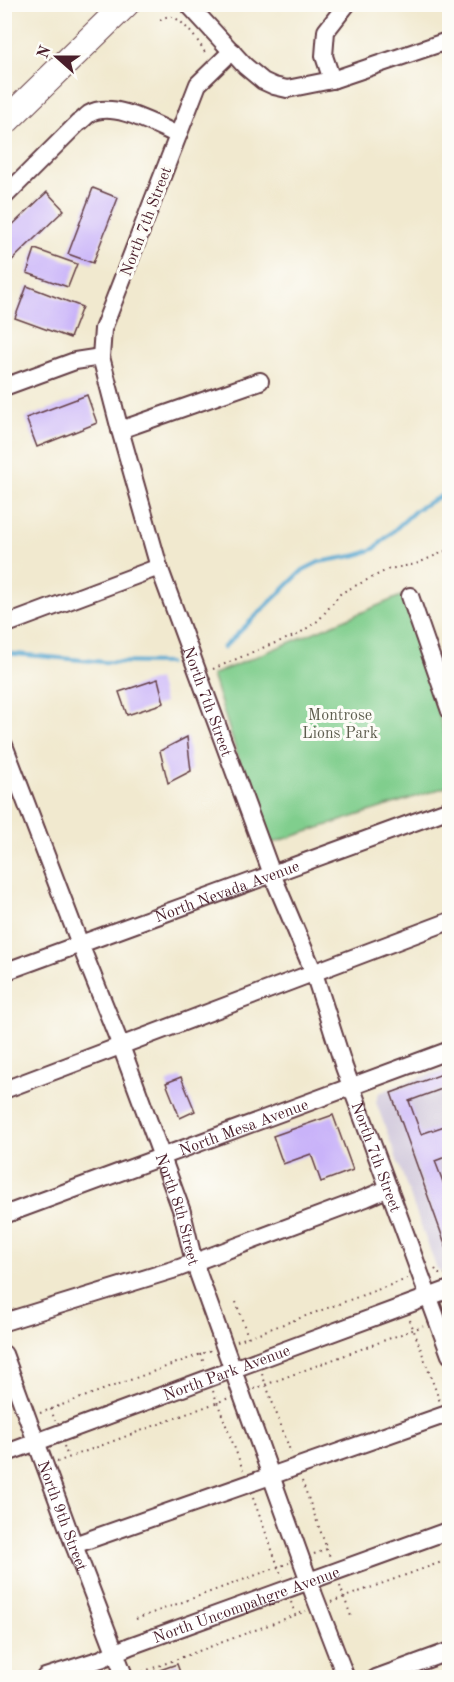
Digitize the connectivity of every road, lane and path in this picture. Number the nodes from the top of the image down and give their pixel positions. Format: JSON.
{"nodes":[{"id":1,"x":126,"y":4,"type":"edge"},
{"id":2,"x":188,"y":4,"type":"edge"},
{"id":3,"x":346,"y":4,"type":"edge"},
{"id":4,"x":160,"y":20,"type":"dead end"},
{"id":5,"x":450,"y":40,"type":"edge"},
{"id":6,"x":232,"y":51,"type":"junction"},
{"id":7,"x":205,"y":60,"type":"dead end"},
{"id":8,"x":332,"y":80,"type":"junction"},
{"id":9,"x":4,"y":123,"type":"edge"},
{"id":10,"x":178,"y":135,"type":"junction"},
{"id":11,"x":4,"y":197,"type":"edge"},
{"id":12,"x":102,"y":357,"type":"junction"},
{"id":13,"x":260,"y":381,"type":"dead end"},
{"id":14,"x":4,"y":387,"type":"edge"},
{"id":15,"x":120,"y":430,"type":"junction"},
{"id":16,"x":450,"y":549,"type":"edge"},
{"id":17,"x":159,"y":567,"type":"junction"},
{"id":18,"x":410,"y":596,"type":"dead end"},
{"id":19,"x":7,"y":624,"type":"dead end"},
{"id":20,"x":199,"y":675,"type":"junction"},
{"id":21,"x":450,"y":711,"type":"edge"},
{"id":22,"x":4,"y":745,"type":"edge"},
{"id":23,"x":450,"y":809,"type":"edge"},
{"id":24,"x":272,"y":874,"type":"junction"},
{"id":25,"x":450,"y":921,"type":"edge"},
{"id":26,"x":80,"y":944,"type":"junction"},
{"id":27,"x":4,"y":972,"type":"edge"},
{"id":28,"x":314,"y":972,"type":"junction"},
{"id":29,"x":121,"y":1046,"type":"junction"},
{"id":30,"x":450,"y":1050,"type":"edge"},
{"id":31,"x":352,"y":1086,"type":"junction"},
{"id":32,"x":4,"y":1090,"type":"edge"},
{"id":33,"x":162,"y":1157,"type":"junction"},
{"id":34,"x":389,"y":1188,"type":"junction"},
{"id":35,"x":4,"y":1215,"type":"edge"},
{"id":36,"x":194,"y":1262,"type":"junction"},
{"id":37,"x":421,"y":1274,"type":"junction"},
{"id":38,"x":450,"y":1274,"type":"edge"},
{"id":39,"x":450,"y":1289,"type":"edge"},
{"id":40,"x":428,"y":1297,"type":"junction"},
{"id":41,"x":236,"y":1302,"type":"dead end"},
{"id":42,"x":4,"y":1322,"type":"edge"},
{"id":43,"x":414,"y":1329,"type":"dead end"},
{"id":44,"x":248,"y":1337,"type":"junction"},
{"id":45,"x":224,"y":1346,"type":"junction"},
{"id":46,"x":4,"y":1353,"type":"edge"},
{"id":47,"x":450,"y":1355,"type":"edge"},
{"id":48,"x":233,"y":1370,"type":"junction"},
{"id":49,"x":266,"y":1384,"type":"dead end"},
{"id":50,"x":447,"y":1414,"type":"edge"},
{"id":51,"x":28,"y":1417,"type":"junction"},
{"id":52,"x":37,"y":1441,"type":"junction"},
{"id":53,"x":4,"y":1454,"type":"edge"},
{"id":54,"x":296,"y":1466,"type":"junction"},
{"id":55,"x":272,"y":1474,"type":"junction"},
{"id":56,"x":450,"y":1530,"type":"edge"},
{"id":57,"x":74,"y":1545,"type":"junction"},
{"id":58,"x":327,"y":1549,"type":"junction"},
{"id":59,"x":302,"y":1558,"type":"junction"},
{"id":60,"x":450,"y":1558,"type":"edge"},
{"id":61,"x":336,"y":1572,"type":"junction"},
{"id":62,"x":310,"y":1582,"type":"junction"},
{"id":63,"x":344,"y":1597,"type":"junction"},
{"id":64,"x":319,"y":1606,"type":"junction"},
{"id":65,"x":136,"y":1619,"type":"dead end"},
{"id":66,"x":352,"y":1619,"type":"dead end"},
{"id":67,"x":450,"y":1651,"type":"edge"},
{"id":68,"x":116,"y":1652,"type":"junction"},
{"id":69,"x":128,"y":1676,"type":"edge"},
{"id":70,"x":45,"y":1677,"type":"edge"},
{"id":71,"x":346,"y":1677,"type":"edge"},
{"id":72,"x":376,"y":1677,"type":"edge"}],
"edges":[{"from":1,"to":9,"type":"highway"},
{"from":2,"to":6,"type":"street"},
{"from":3,"to":8,"type":"street"},
{"from":4,"to":7,"type":"path"},
{"from":5,"to":8,"type":"street"},
{"from":6,"to":8,"type":"street"},
{"from":6,"to":10,"type":"street","name":"North 7th Street"},
{"from":10,"to":11,"type":"street"},
{"from":10,"to":12,"type":"street","name":"North 7th Street"},
{"from":12,"to":14,"type":"street"},
{"from":12,"to":15,"type":"street","name":"North 7th Street"},
{"from":13,"to":15,"type":"street"},
{"from":15,"to":17,"type":"street","name":"North 7th Street"},
{"from":16,"to":20,"type":"path"},
{"from":17,"to":19,"type":"street"},
{"from":17,"to":20,"type":"street","name":"North 7th Street"},
{"from":18,"to":21,"type":"street"},
{"from":20,"to":24,"type":"street","name":"North 7th Street"},
{"from":22,"to":26,"type":"street","name":"North 8th Street"},
{"from":23,"to":24,"type":"street","name":"North Nevada Avenue"},
{"from":24,"to":26,"type":"street","name":"North Nevada Avenue"},
{"from":24,"to":28,"type":"street","name":"North 7th Street"},
{"from":25,"to":28,"type":"street"},
{"from":26,"to":27,"type":"street","name":"North Nevada Avenue"},
{"from":26,"to":29,"type":"street","name":"North 8th Street"},
{"from":28,"to":29,"type":"street"},
{"from":28,"to":31,"type":"street","name":"North 7th Street"},
{"from":29,"to":32,"type":"street"},
{"from":29,"to":33,"type":"street","name":"North 8th Street"},
{"from":30,"to":31,"type":"street","name":"North Mesa Avenue"},
{"from":31,"to":33,"type":"street","name":"North Mesa Avenue"},
{"from":31,"to":34,"type":"street","name":"North 7th Street"},
{"from":33,"to":35,"type":"street","name":"North Mesa Avenue"},
{"from":33,"to":36,"type":"street","name":"North 8th Street"},
{"from":34,"to":36,"type":"street"},
{"from":34,"to":37,"type":"street","name":"North 7th Street"},
{"from":36,"to":42,"type":"street"},
{"from":36,"to":45,"type":"street","name":"North 8th Street"},
{"from":37,"to":38,"type":"path"},
{"from":37,"to":40,"type":"street","name":"North 7th Street"},
{"from":37,"to":44,"type":"path"},
{"from":39,"to":40,"type":"street","name":"North Park Avenue"},
{"from":40,"to":47,"type":"street","name":"North 7th Street"},
{"from":40,"to":48,"type":"street","name":"North Park Avenue"},
{"from":41,"to":44,"type":"path"},
{"from":43,"to":50,"type":"path"},
{"from":44,"to":45,"type":"path"},
{"from":45,"to":48,"type":"street","name":"North 8th Street"},
{"from":45,"to":51,"type":"path"},
{"from":46,"to":51,"type":"street","name":"North 9th Street"},
{"from":48,"to":52,"type":"street","name":"North Park Avenue"},
{"from":48,"to":55,"type":"street","name":"North 8th Street"},
{"from":49,"to":54,"type":"path"},
{"from":50,"to":54,"type":"street"},
{"from":51,"to":52,"type":"street","name":"North 9th Street"},
{"from":52,"to":53,"type":"street","name":"North Park Avenue"},
{"from":52,"to":57,"type":"street","name":"North 9th Street"},
{"from":54,"to":55,"type":"street"},
{"from":54,"to":58,"type":"path"},
{"from":55,"to":57,"type":"street"},
{"from":55,"to":59,"type":"street","name":"North 8th Street"},
{"from":56,"to":61,"type":"street","name":"North Uncompahgre Avenue"},
{"from":57,"to":68,"type":"street","name":"North 9th Street"},
{"from":58,"to":59,"type":"path"},
{"from":58,"to":61,"type":"path"},
{"from":59,"to":62,"type":"street","name":"North 8th Street"},
{"from":59,"to":65,"type":"path"},
{"from":60,"to":63,"type":"path"},
{"from":61,"to":62,"type":"street","name":"North Uncompahgre Avenue"},
{"from":61,"to":63,"type":"path"},
{"from":62,"to":64,"type":"street","name":"North 8th Street"},
{"from":62,"to":68,"type":"street","name":"North Uncompahgre Avenue"},
{"from":63,"to":64,"type":"path"},
{"from":63,"to":66,"type":"path"},
{"from":64,"to":69,"type":"path"},
{"from":64,"to":71,"type":"street","name":"North 8th Street"},
{"from":67,"to":72,"type":"street"},
{"from":68,"to":69,"type":"street","name":"North 9th Street"},
{"from":68,"to":70,"type":"street","name":"North Uncompahgre Avenue"}]}
